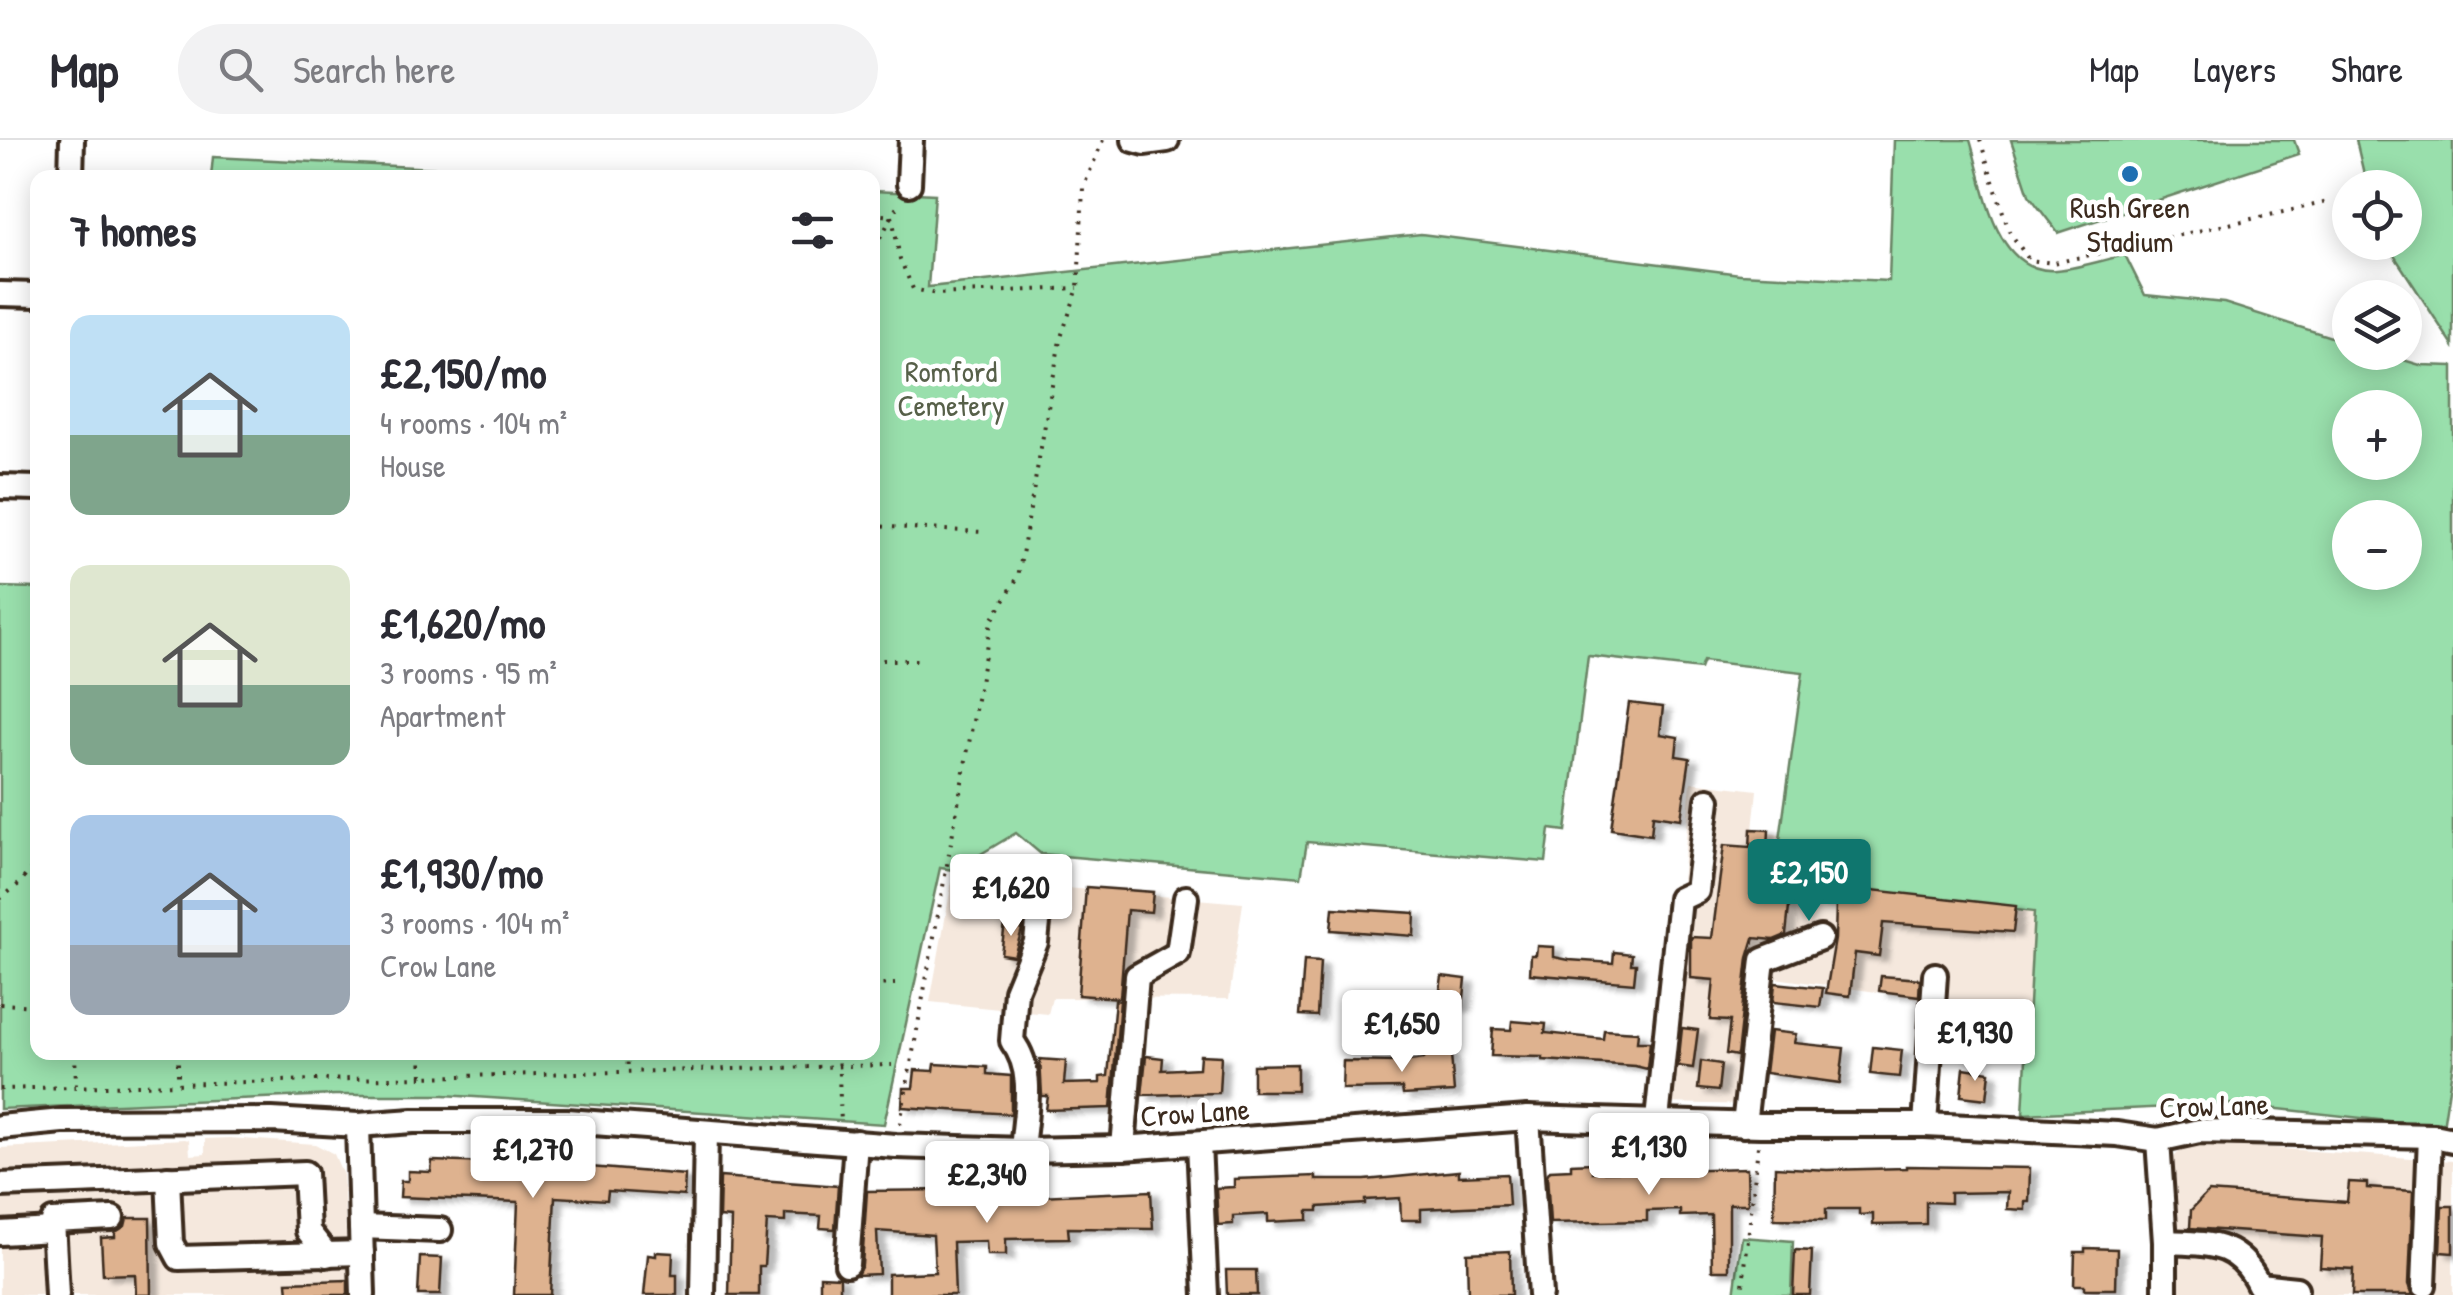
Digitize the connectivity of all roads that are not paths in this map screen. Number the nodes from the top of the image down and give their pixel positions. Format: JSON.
{"nodes":[{"id":1,"x":72,"y":140,"type":"edge"},
{"id":2,"x":911,"y":140,"type":"edge"},
{"id":3,"x":1134,"y":140,"type":"edge"},
{"id":4,"x":1167,"y":140,"type":"edge"},
{"id":5,"x":71,"y":170,"type":"edge"},
{"id":6,"x":909,"y":184,"type":"dead end"},
{"id":7,"x":0,"y":294,"type":"edge"},
{"id":8,"x":30,"y":294,"type":"edge"},
{"id":9,"x":0,"y":487,"type":"edge"},
{"id":10,"x":30,"y":488,"type":"edge"},
{"id":11,"x":1708,"y":800,"type":"dead end"},
{"id":12,"x":1041,"y":894,"type":"dead end"},
{"id":13,"x":1186,"y":898,"type":"dead end"},
{"id":14,"x":1820,"y":938,"type":"dead end"},
{"id":15,"x":1935,"y":975,"type":"dead end"},
{"id":16,"x":1528,"y":1118,"type":"junction"},
{"id":17,"x":1657,"y":1120,"type":"junction"},
{"id":18,"x":358,"y":1125,"type":"junction"},
{"id":19,"x":1752,"y":1125,"type":"junction"},
{"id":20,"x":0,"y":1126,"type":"edge"},
{"id":21,"x":1925,"y":1126,"type":"junction"},
{"id":22,"x":706,"y":1132,"type":"junction"},
{"id":23,"x":2442,"y":1138,"type":"edge"},
{"id":24,"x":2158,"y":1140,"type":"junction"},
{"id":25,"x":849,"y":1142,"type":"junction"},
{"id":26,"x":1200,"y":1143,"type":"junction"},
{"id":27,"x":1124,"y":1148,"type":"junction"},
{"id":28,"x":1022,"y":1150,"type":"junction"},
{"id":29,"x":168,"y":1178,"type":"junction"},
{"id":30,"x":0,"y":1184,"type":"edge"},
{"id":31,"x":112,"y":1218,"type":"dead end"},
{"id":32,"x":361,"y":1227,"type":"junction"},
{"id":33,"x":54,"y":1230,"type":"junction"},
{"id":34,"x":440,"y":1230,"type":"dead end"},
{"id":35,"x":0,"y":1233,"type":"edge"},
{"id":36,"x":2165,"y":1242,"type":"junction"},
{"id":37,"x":362,"y":1253,"type":"junction"},
{"id":38,"x":327,"y":1254,"type":"junction"},
{"id":39,"x":848,"y":1264,"type":"dead end"},
{"id":40,"x":2424,"y":1285,"type":"dead end"},
{"id":41,"x":2296,"y":1289,"type":"dead end"},
{"id":42,"x":57,"y":1295,"type":"edge"},
{"id":43,"x":363,"y":1295,"type":"edge"},
{"id":44,"x":703,"y":1295,"type":"edge"},
{"id":45,"x":1206,"y":1295,"type":"edge"},
{"id":46,"x":1540,"y":1295,"type":"edge"},
{"id":47,"x":2165,"y":1295,"type":"edge"}],
"edges":[{"from":1,"to":5,"type":"street"},
{"from":2,"to":6,"type":"street"},
{"from":3,"to":4,"type":"street"},
{"from":7,"to":8,"type":"street"},
{"from":9,"to":10,"type":"street"},
{"from":11,"to":17,"type":"street"},
{"from":12,"to":28,"type":"street"},
{"from":13,"to":27,"type":"street"},
{"from":14,"to":19,"type":"street"},
{"from":15,"to":21,"type":"street"},
{"from":16,"to":17,"type":"street","name":"Crow Lane"},
{"from":16,"to":26,"type":"street","name":"Crow Lane"},
{"from":16,"to":46,"type":"street"},
{"from":17,"to":19,"type":"street","name":"Crow Lane"},
{"from":18,"to":20,"type":"street","name":"Crow Lane"},
{"from":18,"to":22,"type":"street","name":"Crow Lane"},
{"from":18,"to":32,"type":"street"},
{"from":19,"to":21,"type":"street","name":"Crow Lane"},
{"from":21,"to":24,"type":"street","name":"Crow Lane"},
{"from":22,"to":25,"type":"street","name":"Crow Lane"},
{"from":22,"to":44,"type":"street"},
{"from":23,"to":24,"type":"street","name":"Crow Lane"},
{"from":23,"to":40,"type":"street"},
{"from":24,"to":36,"type":"street"},
{"from":25,"to":28,"type":"street","name":"Crow Lane"},
{"from":25,"to":39,"type":"street"},
{"from":26,"to":27,"type":"street","name":"Crow Lane"},
{"from":26,"to":45,"type":"street"},
{"from":27,"to":28,"type":"street","name":"Crow Lane"},
{"from":29,"to":30,"type":"street"},
{"from":29,"to":38,"type":"street"},
{"from":29,"to":38,"type":"street"},
{"from":31,"to":33,"type":"street"},
{"from":32,"to":34,"type":"street"},
{"from":32,"to":37,"type":"street"},
{"from":33,"to":35,"type":"street"},
{"from":33,"to":42,"type":"street"},
{"from":36,"to":41,"type":"street"},
{"from":36,"to":47,"type":"street"},
{"from":37,"to":38,"type":"street"},
{"from":37,"to":43,"type":"street"}]}
